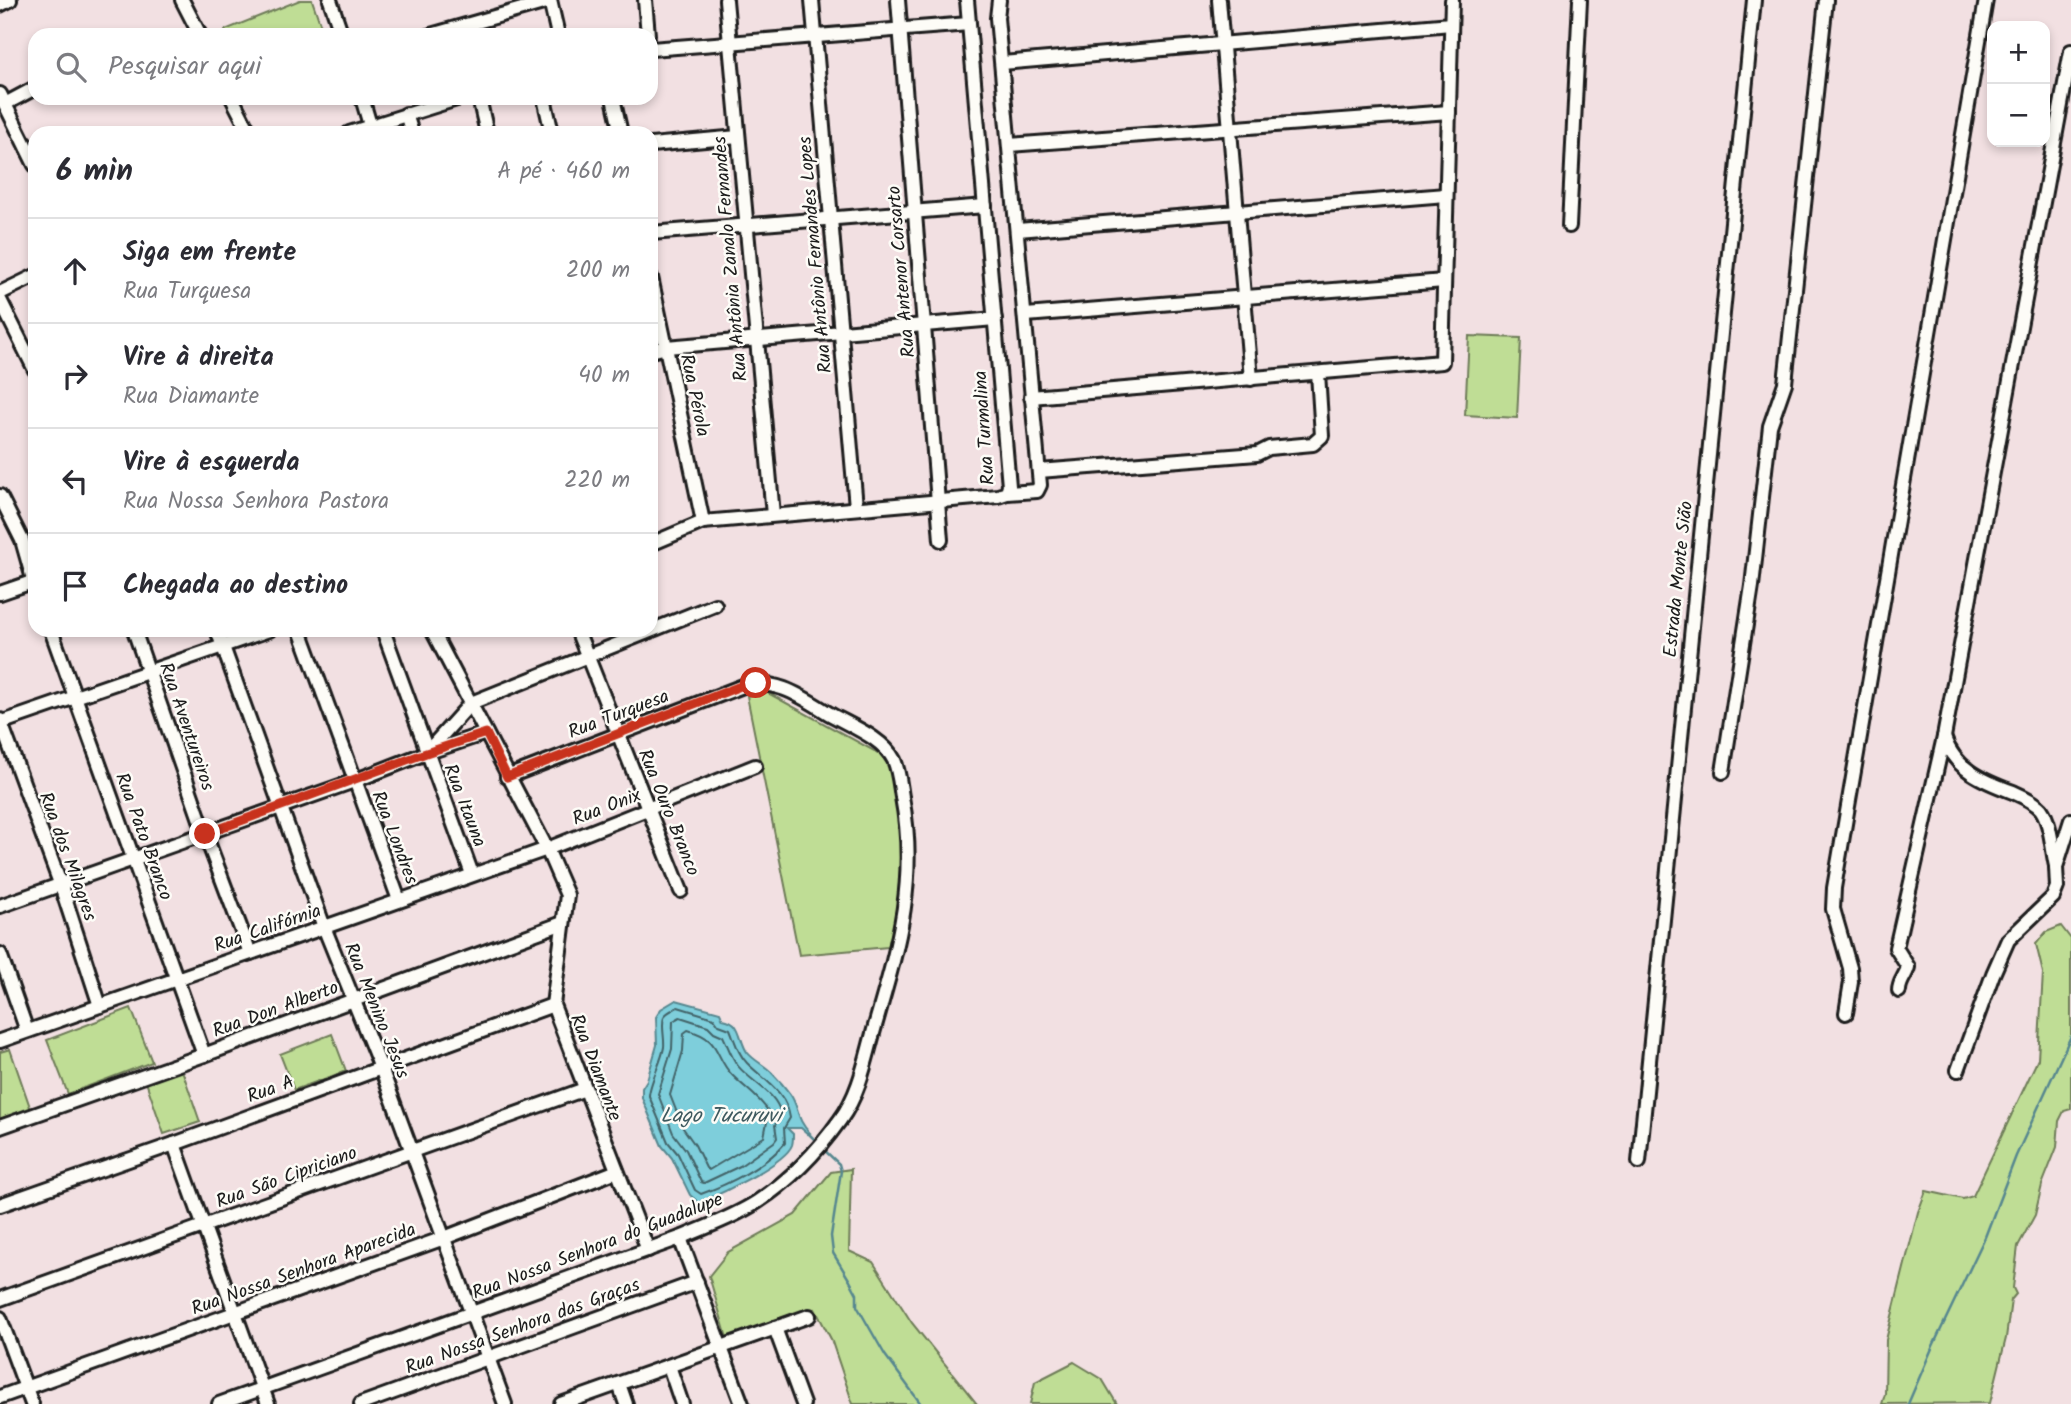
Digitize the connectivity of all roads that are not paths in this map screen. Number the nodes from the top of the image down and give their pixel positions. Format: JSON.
{"nodes":[{"id":1,"x":9,"y":0,"type":"edge"},
{"id":2,"x":182,"y":0,"type":"edge"},
{"id":3,"x":330,"y":0,"type":"edge"},
{"id":4,"x":645,"y":0,"type":"edge"},
{"id":5,"x":726,"y":0,"type":"edge"},
{"id":6,"x":811,"y":0,"type":"edge"},
{"id":7,"x":898,"y":0,"type":"edge"},
{"id":8,"x":967,"y":0,"type":"edge"},
{"id":9,"x":1219,"y":0,"type":"edge"},
{"id":10,"x":1452,"y":0,"type":"edge"},
{"id":11,"x":1580,"y":0,"type":"edge"},
{"id":12,"x":1754,"y":0,"type":"edge"},
{"id":13,"x":1826,"y":0,"type":"edge"},
{"id":14,"x":1986,"y":0,"type":"edge"},
{"id":15,"x":550,"y":1,"type":"edge"},
{"id":16,"x":1000,"y":3,"type":"edge"},
{"id":17,"x":0,"y":5,"type":"edge"},
{"id":18,"x":969,"y":23,"type":"junction"},
{"id":19,"x":1451,"y":24,"type":"junction"},
{"id":20,"x":196,"y":28,"type":"edge"},
{"id":21,"x":340,"y":28,"type":"edge"},
{"id":22,"x":456,"y":28,"type":"edge"},
{"id":23,"x":556,"y":28,"type":"edge"},
{"id":24,"x":647,"y":28,"type":"edge"},
{"id":25,"x":901,"y":29,"type":"junction"},
{"id":26,"x":814,"y":36,"type":"junction"},
{"id":27,"x":729,"y":43,"type":"junction"},
{"id":28,"x":1222,"y":44,"type":"junction"},
{"id":29,"x":658,"y":48,"type":"edge"},
{"id":30,"x":2071,"y":51,"type":"edge"},
{"id":31,"x":1002,"y":63,"type":"junction"},
{"id":32,"x":28,"y":90,"type":"edge"},
{"id":33,"x":3,"y":99,"type":"edge"},
{"id":34,"x":236,"y":105,"type":"edge"},
{"id":35,"x":364,"y":105,"type":"edge"},
{"id":36,"x":436,"y":105,"type":"edge"},
{"id":37,"x":481,"y":105,"type":"edge"},
{"id":38,"x":546,"y":105,"type":"edge"},
{"id":39,"x":615,"y":105,"type":"edge"},
{"id":40,"x":1449,"y":112,"type":"junction"},
{"id":41,"x":406,"y":114,"type":"junction"},
{"id":42,"x":370,"y":125,"type":"joint"},
{"id":43,"x":246,"y":126,"type":"edge"},
{"id":44,"x":410,"y":126,"type":"edge"},
{"id":45,"x":485,"y":126,"type":"edge"},
{"id":46,"x":550,"y":126,"type":"edge"},
{"id":47,"x":619,"y":126,"type":"edge"},
{"id":48,"x":1230,"y":129,"type":"junction"},
{"id":49,"x":738,"y":137,"type":"junction"},
{"id":50,"x":658,"y":144,"type":"edge"},
{"id":51,"x":1009,"y":145,"type":"junction"},
{"id":52,"x":28,"y":150,"type":"edge"},
{"id":53,"x":1446,"y":195,"type":"junction"},
{"id":54,"x":985,"y":206,"type":"junction"},
{"id":55,"x":914,"y":212,"type":"junction"},
{"id":56,"x":1237,"y":212,"type":"junction"},
{"id":57,"x":830,"y":219,"type":"junction"},
{"id":58,"x":746,"y":226,"type":"junction"},
{"id":59,"x":1569,"y":226,"type":"dead end"},
{"id":60,"x":1018,"y":230,"type":"junction"},
{"id":61,"x":658,"y":232,"type":"edge"},
{"id":62,"x":28,"y":279,"type":"edge"},
{"id":63,"x":1444,"y":281,"type":"junction"},
{"id":64,"x":0,"y":293,"type":"edge"},
{"id":65,"x":1244,"y":297,"type":"junction"},
{"id":66,"x":0,"y":300,"type":"edge"},
{"id":67,"x":658,"y":310,"type":"edge"},
{"id":68,"x":1026,"y":315,"type":"junction"},
{"id":69,"x":995,"y":319,"type":"junction"},
{"id":70,"x":923,"y":325,"type":"junction"},
{"id":71,"x":839,"y":331,"type":"junction"},
{"id":72,"x":755,"y":339,"type":"junction"},
{"id":73,"x":666,"y":347,"type":"junction"},
{"id":74,"x":658,"y":349,"type":"edge"},
{"id":75,"x":28,"y":356,"type":"edge"},
{"id":76,"x":1318,"y":373,"type":"junction"},
{"id":77,"x":1251,"y":379,"type":"junction"},
{"id":78,"x":1031,"y":397,"type":"junction"},
{"id":79,"x":1039,"y":471,"type":"junction"},
{"id":80,"x":1007,"y":493,"type":"junction"},
{"id":81,"x":0,"y":496,"type":"edge"},
{"id":82,"x":938,"y":501,"type":"junction"},
{"id":83,"x":856,"y":507,"type":"junction"},
{"id":84,"x":773,"y":515,"type":"junction"},
{"id":85,"x":703,"y":522,"type":"junction"},
{"id":86,"x":941,"y":540,"type":"dead end"},
{"id":87,"x":658,"y":541,"type":"edge"},
{"id":88,"x":28,"y":562,"type":"edge"},
{"id":89,"x":28,"y":585,"type":"edge"},
{"id":90,"x":0,"y":593,"type":"edge"},
{"id":91,"x":715,"y":605,"type":"dead end"},
{"id":92,"x":658,"y":629,"type":"edge"},
{"id":93,"x":54,"y":637,"type":"edge"},
{"id":94,"x":136,"y":637,"type":"edge"},
{"id":95,"x":219,"y":637,"type":"edge"},
{"id":96,"x":250,"y":637,"type":"edge"},
{"id":97,"x":303,"y":637,"type":"edge"},
{"id":98,"x":385,"y":637,"type":"edge"},
{"id":99,"x":437,"y":637,"type":"edge"},
{"id":100,"x":579,"y":637,"type":"edge"},
{"id":101,"x":638,"y":637,"type":"edge"},
{"id":102,"x":223,"y":647,"type":"junction"},
{"id":103,"x":587,"y":658,"type":"junction"},
{"id":104,"x":149,"y":672,"type":"junction"},
{"id":105,"x":743,"y":685,"type":"joint"},
{"id":106,"x":76,"y":697,"type":"junction"},
{"id":107,"x":471,"y":703,"type":"junction"},
{"id":108,"x":0,"y":722,"type":"edge"},
{"id":109,"x":486,"y":733,"type":"junction"},
{"id":110,"x":618,"y":734,"type":"junction"},
{"id":111,"x":1944,"y":737,"type":"junction"},
{"id":112,"x":426,"y":753,"type":"junction"},
{"id":113,"x":755,"y":766,"type":"dead end"},
{"id":114,"x":1723,"y":772,"type":"dead end"},
{"id":115,"x":507,"y":777,"type":"junction"},
{"id":116,"x":354,"y":781,"type":"junction"},
{"id":117,"x":279,"y":807,"type":"junction"},
{"id":118,"x":649,"y":810,"type":"junction"},
{"id":119,"x":2071,"y":820,"type":"edge"},
{"id":120,"x":205,"y":834,"type":"junction"},
{"id":121,"x":547,"y":849,"type":"junction"},
{"id":122,"x":133,"y":860,"type":"junction"},
{"id":123,"x":2056,"y":867,"type":"junction"},
{"id":124,"x":472,"y":874,"type":"junction"},
{"id":125,"x":61,"y":886,"type":"junction"},
{"id":126,"x":681,"y":891,"type":"dead end"},
{"id":127,"x":400,"y":900,"type":"junction"},
{"id":128,"x":0,"y":906,"type":"edge"},
{"id":129,"x":563,"y":923,"type":"junction"},
{"id":130,"x":324,"y":928,"type":"junction"},
{"id":131,"x":250,"y":953,"type":"junction"},
{"id":132,"x":0,"y":954,"type":"edge"},
{"id":133,"x":176,"y":980,"type":"junction"},
{"id":134,"x":1899,"y":991,"type":"dead end"},
{"id":135,"x":354,"y":1000,"type":"junction"},
{"id":136,"x":553,"y":1005,"type":"junction"},
{"id":137,"x":100,"y":1006,"type":"junction"},
{"id":138,"x":1846,"y":1013,"type":"dead end"},
{"id":139,"x":27,"y":1031,"type":"junction"},
{"id":140,"x":0,"y":1041,"type":"edge"},
{"id":141,"x":204,"y":1055,"type":"junction"},
{"id":142,"x":381,"y":1068,"type":"junction"},
{"id":143,"x":1958,"y":1070,"type":"dead end"},
{"id":144,"x":585,"y":1089,"type":"junction"},
{"id":145,"x":0,"y":1127,"type":"edge"},
{"id":146,"x":174,"y":1144,"type":"junction"},
{"id":147,"x":411,"y":1151,"type":"junction"},
{"id":148,"x":1639,"y":1162,"type":"dead end"},
{"id":149,"x":617,"y":1171,"type":"junction"},
{"id":150,"x":0,"y":1205,"type":"edge"},
{"id":151,"x":204,"y":1226,"type":"junction"},
{"id":152,"x":444,"y":1238,"type":"junction"},
{"id":153,"x":680,"y":1238,"type":"junction"},
{"id":154,"x":648,"y":1250,"type":"junction"},
{"id":155,"x":697,"y":1282,"type":"junction"},
{"id":156,"x":0,"y":1299,"type":"edge"},
{"id":157,"x":235,"y":1313,"type":"junction"},
{"id":158,"x":471,"y":1313,"type":"junction"},
{"id":159,"x":809,"y":1316,"type":"dead end"},
{"id":160,"x":0,"y":1318,"type":"edge"},
{"id":161,"x":775,"y":1328,"type":"junction"},
{"id":162,"x":721,"y":1347,"type":"junction"},
{"id":163,"x":488,"y":1357,"type":"junction"},
{"id":164,"x":668,"y":1366,"type":"junction"},
{"id":165,"x":619,"y":1384,"type":"junction"},
{"id":166,"x":26,"y":1387,"type":"junction"},
{"id":167,"x":261,"y":1389,"type":"junction"},
{"id":168,"x":0,"y":1397,"type":"edge"},
{"id":169,"x":32,"y":1404,"type":"edge"},
{"id":170,"x":219,"y":1404,"type":"edge"},
{"id":171,"x":268,"y":1404,"type":"edge"},
{"id":172,"x":361,"y":1404,"type":"edge"},
{"id":173,"x":505,"y":1404,"type":"edge"},
{"id":174,"x":564,"y":1404,"type":"edge"},
{"id":175,"x":626,"y":1404,"type":"edge"},
{"id":176,"x":682,"y":1404,"type":"edge"},
{"id":177,"x":742,"y":1404,"type":"edge"},
{"id":178,"x":803,"y":1404,"type":"edge"}],
"edges":[{"from":1,"to":17,"type":"street"},
{"from":2,"to":20,"type":"street"},
{"from":3,"to":21,"type":"street"},
{"from":4,"to":24,"type":"street"},
{"from":5,"to":27,"type":"street","name":"Rua Antônia Zanalo Fernandes"},
{"from":6,"to":26,"type":"street","name":"Rua Antônio Fernandes Lopes"},
{"from":7,"to":25,"type":"street","name":"Rua Antenor Corsarto"},
{"from":8,"to":18,"type":"street","name":"Rua Turmalina"},
{"from":9,"to":28,"type":"street"},
{"from":10,"to":19,"type":"street"},
{"from":11,"to":59,"type":"street"},
{"from":12,"to":148,"type":"street","name":"Estrada Monte Sião"},
{"from":13,"to":114,"type":"street"},
{"from":14,"to":138,"type":"street"},
{"from":15,"to":22,"type":"street"},
{"from":15,"to":23,"type":"street"},
{"from":16,"to":31,"type":"street"},
{"from":18,"to":25,"type":"street"},
{"from":18,"to":54,"type":"street","name":"Rua Turmalina"},
{"from":19,"to":28,"type":"street"},
{"from":19,"to":40,"type":"street"},
{"from":25,"to":26,"type":"street"},
{"from":25,"to":55,"type":"street","name":"Rua Antenor Corsarto"},
{"from":26,"to":27,"type":"street"},
{"from":26,"to":57,"type":"street","name":"Rua Antônio Fernandes Lopes"},
{"from":27,"to":29,"type":"street"},
{"from":27,"to":49,"type":"street","name":"Rua Antônia Zanalo Fernandes"},
{"from":28,"to":31,"type":"street"},
{"from":28,"to":48,"type":"street"},
{"from":30,"to":111,"type":"street"},
{"from":31,"to":51,"type":"street"},
{"from":32,"to":33,"type":"street"},
{"from":33,"to":52,"type":"street"},
{"from":34,"to":43,"type":"street"},
{"from":35,"to":42,"type":"street"},
{"from":36,"to":41,"type":"street"},
{"from":37,"to":45,"type":"street"},
{"from":38,"to":46,"type":"street"},
{"from":39,"to":47,"type":"street"},
{"from":40,"to":48,"type":"street"},
{"from":40,"to":53,"type":"street"},
{"from":41,"to":42,"type":"street"},
{"from":41,"to":44,"type":"street"},
{"from":48,"to":51,"type":"street"},
{"from":48,"to":56,"type":"street"},
{"from":49,"to":50,"type":"street"},
{"from":49,"to":58,"type":"street","name":"Rua Antônia Zanalo Fernandes"},
{"from":51,"to":60,"type":"street"},
{"from":53,"to":56,"type":"street"},
{"from":53,"to":63,"type":"street"},
{"from":54,"to":55,"type":"street"},
{"from":54,"to":69,"type":"street","name":"Rua Turmalina"},
{"from":55,"to":57,"type":"street"},
{"from":55,"to":70,"type":"street","name":"Rua Antenor Corsarto"},
{"from":56,"to":60,"type":"street"},
{"from":56,"to":65,"type":"street"},
{"from":57,"to":58,"type":"street"},
{"from":57,"to":71,"type":"street","name":"Rua Antônio Fernandes Lopes"},
{"from":58,"to":61,"type":"street"},
{"from":58,"to":72,"type":"street","name":"Rua Antônia Zanalo Fernandes"},
{"from":60,"to":68,"type":"street"},
{"from":62,"to":64,"type":"street"},
{"from":63,"to":65,"type":"street"},
{"from":63,"to":76,"type":"street"},
{"from":65,"to":68,"type":"street"},
{"from":65,"to":77,"type":"street"},
{"from":66,"to":75,"type":"street"},
{"from":67,"to":73,"type":"street","name":"Rua Pérola"},
{"from":68,"to":78,"type":"street"},
{"from":69,"to":70,"type":"street"},
{"from":69,"to":80,"type":"street","name":"Rua Turmalina"},
{"from":70,"to":71,"type":"street"},
{"from":70,"to":82,"type":"street","name":"Rua Antenor Corsarto"},
{"from":71,"to":72,"type":"street"},
{"from":71,"to":83,"type":"street","name":"Rua Antônio Fernandes Lopes"},
{"from":72,"to":73,"type":"street"},
{"from":72,"to":84,"type":"street","name":"Rua Antônia Zanalo Fernandes"},
{"from":73,"to":74,"type":"street"},
{"from":73,"to":85,"type":"street","name":"Rua Pérola"},
{"from":76,"to":77,"type":"street"},
{"from":76,"to":79,"type":"street"},
{"from":77,"to":78,"type":"street"},
{"from":78,"to":79,"type":"street"},
{"from":79,"to":80,"type":"street"},
{"from":80,"to":82,"type":"street","name":"Rua Turmalina"},
{"from":81,"to":88,"type":"street"},
{"from":82,"to":83,"type":"street","name":"Rua Turmalina"},
{"from":82,"to":86,"type":"street","name":"Rua Antenor Corsarto"},
{"from":83,"to":84,"type":"street","name":"Rua Turmalina"},
{"from":84,"to":85,"type":"street","name":"Rua Turmalina"},
{"from":85,"to":87,"type":"street","name":"Rua Turmalina"},
{"from":89,"to":90,"type":"street"},
{"from":91,"to":92,"type":"street"},
{"from":93,"to":106,"type":"street","name":"Rua Pato Branco"},
{"from":94,"to":104,"type":"street","name":"Rua Aventureiros"},
{"from":95,"to":102,"type":"street","name":"Rua Menino Jesus"},
{"from":96,"to":102,"type":"street"},
{"from":97,"to":116,"type":"street","name":"Rua Londres"},
{"from":98,"to":112,"type":"street","name":"Rua Itauna"},
{"from":99,"to":107,"type":"street","name":"Rua Diamante"},
{"from":100,"to":103,"type":"street","name":"Rua Ouro Branco"},
{"from":101,"to":103,"type":"street"},
{"from":102,"to":104,"type":"street"},
{"from":102,"to":117,"type":"street","name":"Rua Menino Jesus"},
{"from":103,"to":107,"type":"street"},
{"from":103,"to":110,"type":"street","name":"Rua Ouro Branco"},
{"from":104,"to":106,"type":"street"},
{"from":104,"to":120,"type":"street","name":"Rua Aventureiros"},
{"from":105,"to":110,"type":"street","name":"Rua Turquesa"},
{"from":105,"to":153,"type":"street","name":"Rua Nossa Senhora do Guadalupe"},
{"from":106,"to":108,"type":"street"},
{"from":106,"to":122,"type":"street","name":"Rua Pato Branco"},
{"from":107,"to":109,"type":"street","name":"Rua Diamante"},
{"from":107,"to":112,"type":"street"},
{"from":108,"to":125,"type":"street","name":"Rua dos Milagres"},
{"from":109,"to":112,"type":"street"},
{"from":109,"to":115,"type":"street","name":"Rua Diamante"},
{"from":110,"to":115,"type":"street","name":"Rua Turquesa"},
{"from":110,"to":118,"type":"street","name":"Rua Ouro Branco"},
{"from":111,"to":123,"type":"street"},
{"from":111,"to":134,"type":"street"},
{"from":112,"to":116,"type":"street"},
{"from":112,"to":124,"type":"street","name":"Rua Itauna"},
{"from":113,"to":118,"type":"street","name":"Rua Onix"},
{"from":115,"to":121,"type":"street","name":"Rua Diamante"},
{"from":116,"to":117,"type":"street"},
{"from":116,"to":127,"type":"street","name":"Rua Londres"},
{"from":117,"to":120,"type":"street"},
{"from":117,"to":130,"type":"street","name":"Rua Menino Jesus"},
{"from":118,"to":121,"type":"street","name":"Rua Onix"},
{"from":118,"to":126,"type":"street","name":"Rua Ouro Branco"},
{"from":119,"to":123,"type":"street"},
{"from":120,"to":122,"type":"street"},
{"from":120,"to":131,"type":"street","name":"Rua Aventureiros"},
{"from":121,"to":124,"type":"street","name":"Rua Califórnia"},
{"from":121,"to":129,"type":"street","name":"Rua Diamante"},
{"from":122,"to":125,"type":"street"},
{"from":122,"to":133,"type":"street","name":"Rua Pato Branco"},
{"from":123,"to":143,"type":"street"},
{"from":124,"to":127,"type":"street","name":"Rua Califórnia"},
{"from":125,"to":128,"type":"street"},
{"from":125,"to":137,"type":"street","name":"Rua dos Milagres"},
{"from":127,"to":130,"type":"street","name":"Rua Califórnia"},
{"from":129,"to":135,"type":"street","name":"Rua Don Alberto"},
{"from":129,"to":136,"type":"street","name":"Rua Diamante"},
{"from":130,"to":131,"type":"street","name":"Rua Califórnia"},
{"from":130,"to":135,"type":"street","name":"Rua Menino Jesus"},
{"from":131,"to":133,"type":"street","name":"Rua Califórnia"},
{"from":132,"to":139,"type":"street"},
{"from":133,"to":137,"type":"street","name":"Rua Califórnia"},
{"from":133,"to":141,"type":"street","name":"Rua Pato Branco"},
{"from":135,"to":141,"type":"street","name":"Rua Don Alberto"},
{"from":135,"to":142,"type":"street","name":"Rua Menino Jesus"},
{"from":136,"to":142,"type":"street","name":"Rua A"},
{"from":136,"to":144,"type":"street","name":"Rua Diamante"},
{"from":137,"to":139,"type":"street","name":"Rua Califórnia"},
{"from":139,"to":140,"type":"street","name":"Rua Califórnia"},
{"from":141,"to":145,"type":"street","name":"Rua Don Alberto"},
{"from":142,"to":146,"type":"street","name":"Rua A"},
{"from":142,"to":147,"type":"street","name":"Rua Menino Jesus"},
{"from":144,"to":147,"type":"street","name":"Rua São Cipriciano"},
{"from":144,"to":149,"type":"street","name":"Rua Diamante"},
{"from":146,"to":150,"type":"street","name":"Rua A"},
{"from":146,"to":151,"type":"street"},
{"from":147,"to":151,"type":"street","name":"Rua São Cipriciano"},
{"from":147,"to":152,"type":"street","name":"Rua Menino Jesus"},
{"from":149,"to":152,"type":"street","name":"Rua Nossa Senhora Aparecida"},
{"from":149,"to":154,"type":"street","name":"Rua Diamante"},
{"from":151,"to":156,"type":"street","name":"Rua São Cipriciano"},
{"from":151,"to":157,"type":"street"},
{"from":152,"to":157,"type":"street","name":"Rua Nossa Senhora Aparecida"},
{"from":152,"to":158,"type":"street","name":"Rua Menino Jesus"},
{"from":153,"to":154,"type":"street","name":"Rua Nossa Senhora do Guadalupe"},
{"from":153,"to":155,"type":"street"},
{"from":154,"to":158,"type":"street","name":"Rua Nossa Senhora do Guadalupe"},
{"from":155,"to":162,"type":"street"},
{"from":155,"to":163,"type":"street","name":"Rua Nossa Senhora das Graças"},
{"from":157,"to":166,"type":"street","name":"Rua Nossa Senhora Aparecida"},
{"from":157,"to":167,"type":"street"},
{"from":158,"to":163,"type":"street","name":"Rua Menino Jesus"},
{"from":158,"to":167,"type":"street","name":"Rua Nossa Senhora do Guadalupe"},
{"from":159,"to":161,"type":"street"},
{"from":160,"to":166,"type":"street"},
{"from":161,"to":162,"type":"street"},
{"from":161,"to":178,"type":"street"},
{"from":162,"to":164,"type":"street"},
{"from":162,"to":177,"type":"street"},
{"from":163,"to":172,"type":"street","name":"Rua Nossa Senhora das Graças"},
{"from":163,"to":173,"type":"street","name":"Rua Menino Jesus"},
{"from":164,"to":165,"type":"street"},
{"from":164,"to":176,"type":"street"},
{"from":165,"to":174,"type":"street"},
{"from":165,"to":175,"type":"street"},
{"from":166,"to":168,"type":"street","name":"Rua Nossa Senhora Aparecida"},
{"from":166,"to":169,"type":"street"},
{"from":167,"to":170,"type":"street","name":"Rua Nossa Senhora do Guadalupe"},
{"from":167,"to":171,"type":"street"}]}
